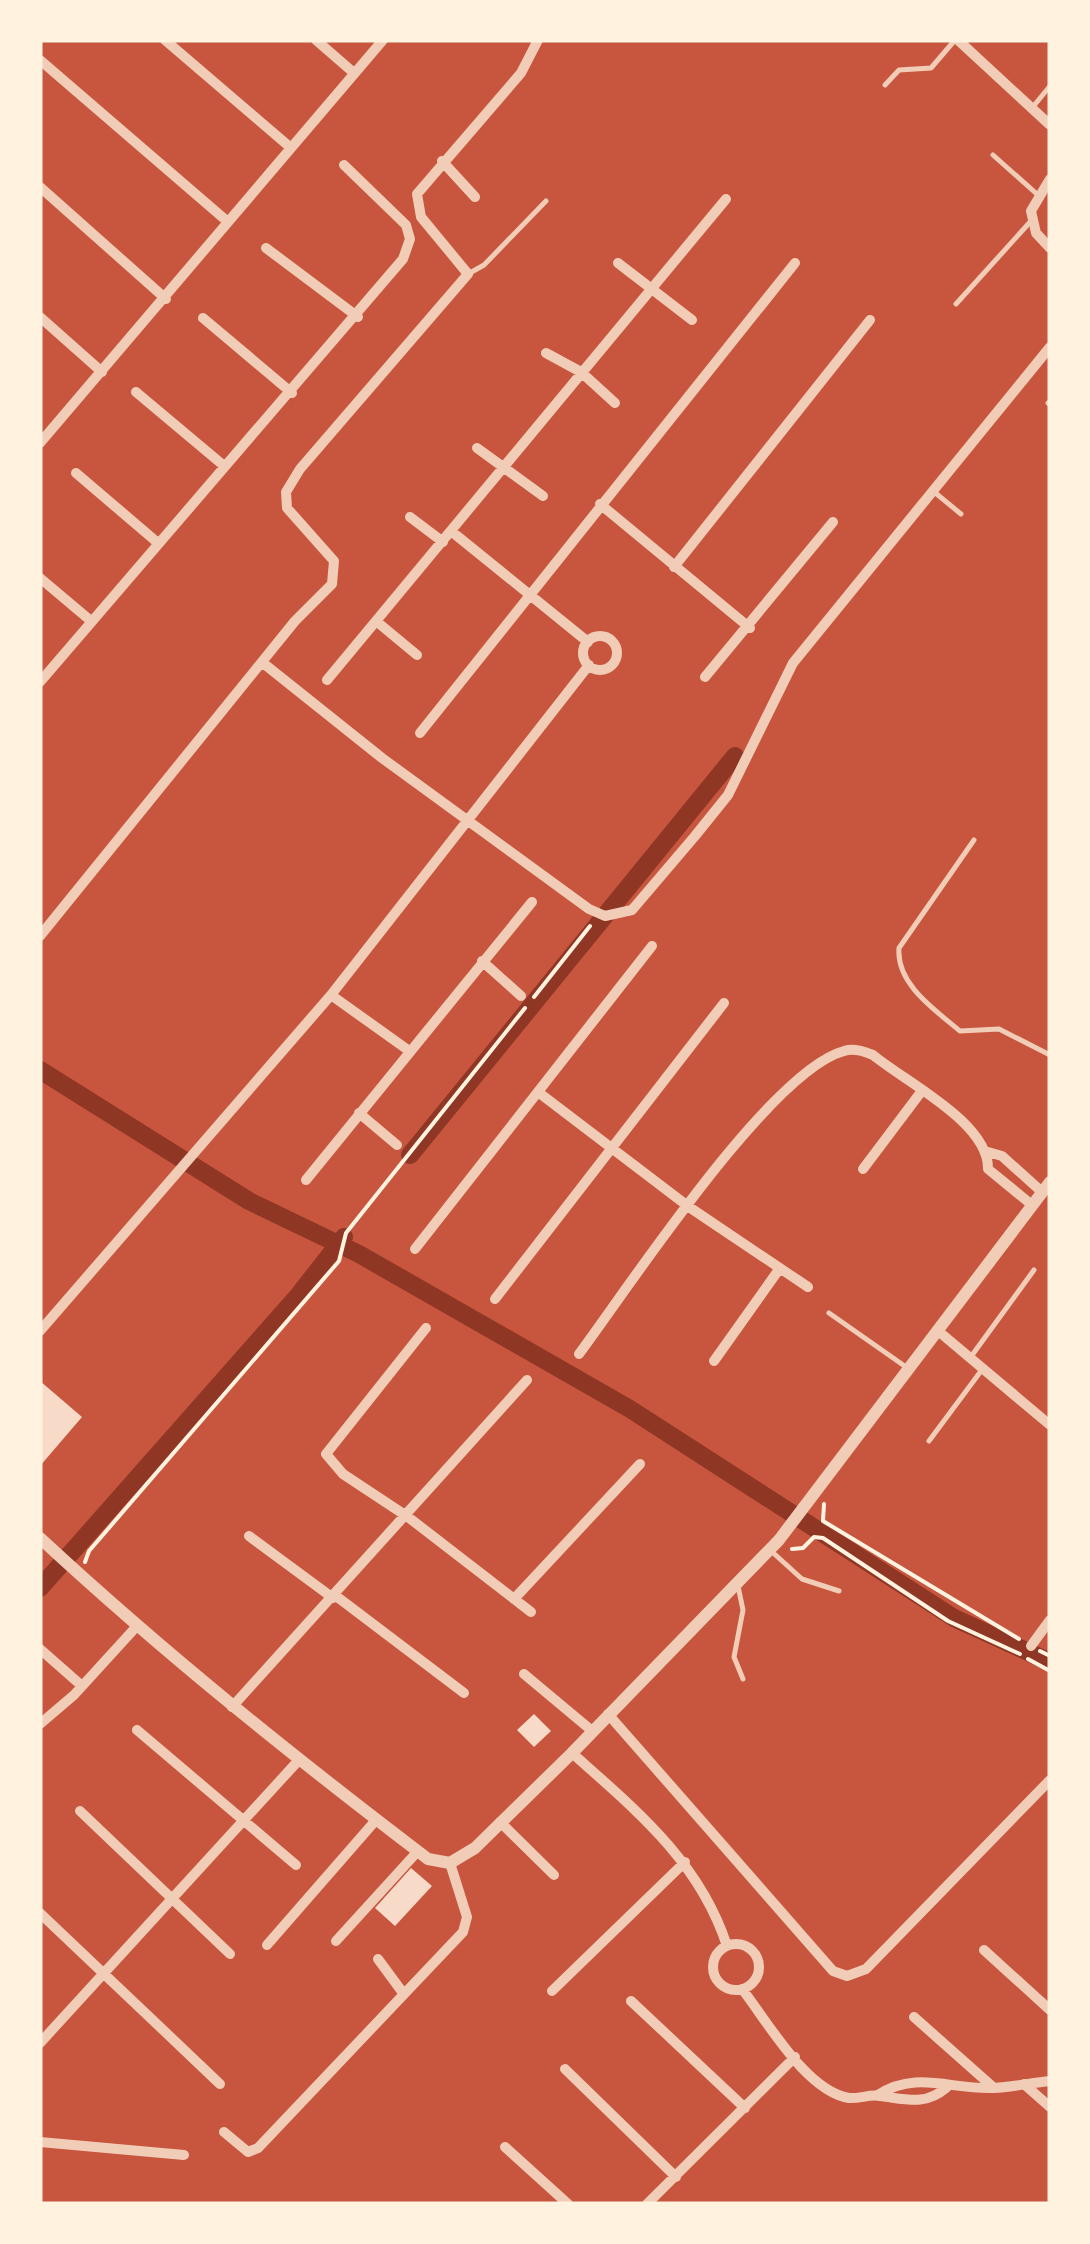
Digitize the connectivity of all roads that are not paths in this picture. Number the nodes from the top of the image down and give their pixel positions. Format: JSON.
{"nodes":[{"id":1,"x":164,"y":40,"type":"edge"},
{"id":2,"x":316,"y":40,"type":"edge"},
{"id":3,"x":382,"y":40,"type":"edge"},
{"id":4,"x":538,"y":40,"type":"edge"},
{"id":5,"x":956,"y":40,"type":"edge"},
{"id":6,"x":40,"y":60,"type":"edge"},
{"id":7,"x":354,"y":73,"type":"junction"},
{"id":8,"x":885,"y":85,"type":"dead end"},
{"id":9,"x":1050,"y":86,"type":"edge"},
{"id":10,"x":1032,"y":108,"type":"junction"},
{"id":11,"x":1050,"y":125,"type":"edge"},
{"id":12,"x":291,"y":148,"type":"junction"},
{"id":13,"x":994,"y":155,"type":"dead end"},
{"id":14,"x":442,"y":161,"type":"junction"},
{"id":15,"x":344,"y":165,"type":"dead end"},
{"id":16,"x":1050,"y":179,"type":"edge"},
{"id":17,"x":40,"y":186,"type":"edge"},
{"id":18,"x":1038,"y":195,"type":"junction"},
{"id":19,"x":475,"y":197,"type":"dead end"},
{"id":20,"x":726,"y":199,"type":"dead end"},
{"id":21,"x":546,"y":201,"type":"dead end"},
{"id":22,"x":228,"y":222,"type":"junction"},
{"id":23,"x":1031,"y":222,"type":"junction"},
{"id":24,"x":266,"y":248,"type":"dead end"},
{"id":25,"x":1050,"y":248,"type":"edge"},
{"id":26,"x":618,"y":263,"type":"dead end"},
{"id":27,"x":795,"y":263,"type":"dead end"},
{"id":28,"x":468,"y":274,"type":"junction"},
{"id":29,"x":653,"y":286,"type":"junction"},
{"id":30,"x":166,"y":298,"type":"junction"},
{"id":31,"x":956,"y":304,"type":"dead end"},
{"id":32,"x":40,"y":317,"type":"edge"},
{"id":33,"x":358,"y":317,"type":"junction"},
{"id":34,"x":203,"y":318,"type":"dead end"},
{"id":35,"x":692,"y":320,"type":"dead end"},
{"id":36,"x":870,"y":320,"type":"dead end"},
{"id":37,"x":1050,"y":347,"type":"edge"},
{"id":38,"x":546,"y":353,"type":"dead end"},
{"id":39,"x":102,"y":372,"type":"junction"},
{"id":40,"x":581,"y":372,"type":"junction"},
{"id":41,"x":136,"y":392,"type":"dead end"},
{"id":42,"x":292,"y":393,"type":"junction"},
{"id":43,"x":615,"y":404,"type":"dead end"},
{"id":44,"x":40,"y":443,"type":"edge"},
{"id":45,"x":477,"y":448,"type":"dead end"},
{"id":46,"x":502,"y":464,"type":"junction"},
{"id":47,"x":223,"y":465,"type":"junction"},
{"id":48,"x":76,"y":473,"type":"dead end"},
{"id":49,"x":933,"y":491,"type":"junction"},
{"id":50,"x":543,"y":496,"type":"dead end"},
{"id":51,"x":600,"y":504,"type":"junction"},
{"id":52,"x":961,"y":514,"type":"dead end"},
{"id":53,"x":410,"y":518,"type":"dead end"},
{"id":54,"x":833,"y":522,"type":"dead end"},
{"id":55,"x":451,"y":532,"type":"junction"},
{"id":56,"x":442,"y":542,"type":"junction"},
{"id":57,"x":158,"y":543,"type":"junction"},
{"id":58,"x":674,"y":567,"type":"junction"},
{"id":59,"x":40,"y":578,"type":"edge"},
{"id":60,"x":532,"y":594,"type":"junction"},
{"id":61,"x":91,"y":620,"type":"junction"},
{"id":62,"x":376,"y":621,"type":"junction"},
{"id":63,"x":750,"y":628,"type":"junction"},
{"id":64,"x":588,"y":642,"type":"junction"},
{"id":65,"x":417,"y":654,"type":"dead end"},
{"id":66,"x":264,"y":663,"type":"junction"},
{"id":67,"x":589,"y":666,"type":"junction"},
{"id":68,"x":705,"y":677,"type":"dead end"},
{"id":69,"x":327,"y":680,"type":"dead end"},
{"id":70,"x":40,"y":682,"type":"edge"},
{"id":71,"x":420,"y":733,"type":"dead end"},
{"id":72,"x":469,"y":818,"type":"junction"},
{"id":73,"x":974,"y":840,"type":"dead end"},
{"id":74,"x":532,"y":902,"type":"dead end"},
{"id":75,"x":40,"y":936,"type":"edge"},
{"id":76,"x":652,"y":946,"type":"dead end"},
{"id":77,"x":482,"y":961,"type":"junction"},
{"id":78,"x":331,"y":994,"type":"junction"},
{"id":79,"x":521,"y":996,"type":"dead end"},
{"id":80,"x":724,"y":1003,"type":"dead end"},
{"id":81,"x":408,"y":1050,"type":"junction"},
{"id":82,"x":1050,"y":1055,"type":"edge"},
{"id":83,"x":538,"y":1092,"type":"junction"},
{"id":84,"x":921,"y":1092,"type":"junction"},
{"id":85,"x":359,"y":1113,"type":"junction"},
{"id":86,"x":397,"y":1145,"type":"dead end"},
{"id":87,"x":612,"y":1146,"type":"junction"},
{"id":88,"x":988,"y":1152,"type":"junction"},
{"id":89,"x":863,"y":1169,"type":"dead end"},
{"id":90,"x":306,"y":1180,"type":"dead end"},
{"id":91,"x":1046,"y":1187,"type":"edge"},
{"id":92,"x":1032,"y":1206,"type":"junction"},
{"id":93,"x":689,"y":1207,"type":"junction"},
{"id":94,"x":415,"y":1248,"type":"dead end"},
{"id":95,"x":780,"y":1268,"type":"junction"},
{"id":96,"x":1034,"y":1270,"type":"dead end"},
{"id":97,"x":808,"y":1287,"type":"dead end"},
{"id":98,"x":495,"y":1299,"type":"dead end"},
{"id":99,"x":828,"y":1313,"type":"dead end"},
{"id":100,"x":426,"y":1328,"type":"dead end"},
{"id":101,"x":937,"y":1330,"type":"junction"},
{"id":102,"x":40,"y":1331,"type":"edge"},
{"id":103,"x":580,"y":1354,"type":"dead end"},
{"id":104,"x":970,"y":1358,"type":"junction"},
{"id":105,"x":714,"y":1361,"type":"dead end"},
{"id":106,"x":983,"y":1368,"type":"junction"},
{"id":107,"x":908,"y":1369,"type":"junction"},
{"id":108,"x":526,"y":1380,"type":"dead end"},
{"id":109,"x":1050,"y":1424,"type":"edge"},
{"id":110,"x":929,"y":1442,"type":"dead end"},
{"id":111,"x":640,"y":1464,"type":"dead end"},
{"id":112,"x":408,"y":1517,"type":"junction"},
{"id":113,"x":249,"y":1536,"type":"dead end"},
{"id":114,"x":45,"y":1543,"type":"edge"},
{"id":115,"x":774,"y":1545,"type":"junction"},
{"id":116,"x":738,"y":1584,"type":"junction"},
{"id":117,"x":839,"y":1592,"type":"dead end"},
{"id":118,"x":334,"y":1597,"type":"junction"},
{"id":119,"x":514,"y":1599,"type":"junction"},
{"id":120,"x":530,"y":1612,"type":"dead end"},
{"id":121,"x":1050,"y":1620,"type":"edge"},
{"id":122,"x":136,"y":1627,"type":"junction"},
{"id":123,"x":1031,"y":1646,"type":"road end"},
{"id":124,"x":40,"y":1649,"type":"edge"},
{"id":125,"x":524,"y":1674,"type":"dead end"},
{"id":126,"x":742,"y":1678,"type":"dead end"},
{"id":127,"x":82,"y":1686,"type":"junction"},
{"id":128,"x":464,"y":1692,"type":"dead end"},
{"id":129,"x":232,"y":1706,"type":"junction"},
{"id":130,"x":608,"y":1714,"type":"junction"},
{"id":131,"x":40,"y":1724,"type":"edge"},
{"id":132,"x":137,"y":1730,"type":"dead end"},
{"id":133,"x":591,"y":1730,"type":"junction"},
{"id":134,"x":572,"y":1754,"type":"junction"},
{"id":135,"x":298,"y":1761,"type":"junction"},
{"id":136,"x":1050,"y":1780,"type":"edge"},
{"id":137,"x":80,"y":1812,"type":"dead end"},
{"id":138,"x":376,"y":1820,"type":"junction"},
{"id":139,"x":244,"y":1821,"type":"junction"},
{"id":140,"x":500,"y":1822,"type":"junction"},
{"id":141,"x":418,"y":1851,"type":"junction"},
{"id":142,"x":685,"y":1862,"type":"junction"},
{"id":143,"x":450,"y":1863,"type":"junction"},
{"id":144,"x":296,"y":1865,"type":"dead end"},
{"id":145,"x":554,"y":1875,"type":"dead end"},
{"id":146,"x":175,"y":1898,"type":"junction"},
{"id":147,"x":40,"y":1914,"type":"edge"},
{"id":148,"x":336,"y":1941,"type":"dead end"},
{"id":149,"x":267,"y":1945,"type":"dead end"},
{"id":150,"x":727,"y":1946,"type":"junction"},
{"id":151,"x":984,"y":1950,"type":"dead end"},
{"id":152,"x":230,"y":1954,"type":"dead end"},
{"id":153,"x":378,"y":1960,"type":"dead end"},
{"id":154,"x":104,"y":1974,"type":"junction"},
{"id":155,"x":742,"y":1989,"type":"junction"},
{"id":156,"x":552,"y":1991,"type":"dead end"},
{"id":157,"x":403,"y":1993,"type":"junction"},
{"id":158,"x":631,"y":2001,"type":"dead end"},
{"id":159,"x":1050,"y":2010,"type":"edge"},
{"id":160,"x":914,"y":2017,"type":"dead end"},
{"id":161,"x":40,"y":2043,"type":"edge"},
{"id":162,"x":795,"y":2057,"type":"junction"},
{"id":163,"x":565,"y":2069,"type":"dead end"},
{"id":164,"x":1050,"y":2081,"type":"edge"},
{"id":165,"x":220,"y":2084,"type":"dead end"},
{"id":166,"x":1024,"y":2084,"type":"junction"},
{"id":167,"x":946,"y":2088,"type":"junction"},
{"id":168,"x":994,"y":2088,"type":"junction"},
{"id":169,"x":878,"y":2095,"type":"junction"},
{"id":170,"x":744,"y":2108,"type":"junction"},
{"id":171,"x":1050,"y":2108,"type":"edge"},
{"id":172,"x":224,"y":2132,"type":"dead end"},
{"id":173,"x":40,"y":2142,"type":"edge"},
{"id":174,"x":505,"y":2147,"type":"dead end"},
{"id":175,"x":184,"y":2154,"type":"dead end"},
{"id":176,"x":676,"y":2177,"type":"junction"},
{"id":177,"x":568,"y":2204,"type":"edge"},
{"id":178,"x":648,"y":2204,"type":"edge"}],
"edges":[{"from":1,"to":12,"type":"street"},
{"from":2,"to":7,"type":"street"},
{"from":3,"to":7,"type":"street"},
{"from":4,"to":14,"type":"street"},
{"from":5,"to":8,"type":"lane"},
{"from":5,"to":10,"type":"street"},
{"from":6,"to":22,"type":"street"},
{"from":7,"to":12,"type":"street"},
{"from":9,"to":10,"type":"lane"},
{"from":10,"to":11,"type":"street"},
{"from":12,"to":22,"type":"street"},
{"from":13,"to":18,"type":"lane"},
{"from":14,"to":19,"type":"street"},
{"from":14,"to":28,"type":"street"},
{"from":15,"to":33,"type":"street"},
{"from":16,"to":18,"type":"street"},
{"from":17,"to":30,"type":"street"},
{"from":18,"to":23,"type":"street"},
{"from":20,"to":29,"type":"street"},
{"from":21,"to":28,"type":"lane"},
{"from":22,"to":30,"type":"street"},
{"from":23,"to":25,"type":"street"},
{"from":23,"to":31,"type":"lane"},
{"from":24,"to":33,"type":"street"},
{"from":26,"to":29,"type":"street"},
{"from":27,"to":51,"type":"street"},
{"from":28,"to":66,"type":"street"},
{"from":29,"to":35,"type":"street"},
{"from":29,"to":40,"type":"street"},
{"from":30,"to":39,"type":"street"},
{"from":32,"to":39,"type":"street"},
{"from":33,"to":42,"type":"street"},
{"from":34,"to":42,"type":"street"},
{"from":36,"to":58,"type":"street"},
{"from":37,"to":49,"type":"street"},
{"from":38,"to":40,"type":"street"},
{"from":39,"to":44,"type":"street"},
{"from":40,"to":43,"type":"street"},
{"from":40,"to":46,"type":"street"},
{"from":41,"to":47,"type":"street"},
{"from":42,"to":47,"type":"street"},
{"from":45,"to":46,"type":"street"},
{"from":46,"to":50,"type":"street"},
{"from":46,"to":55,"type":"street"},
{"from":47,"to":57,"type":"street"},
{"from":48,"to":57,"type":"street"},
{"from":49,"to":52,"type":"lane"},
{"from":49,"to":72,"type":"street"},
{"from":51,"to":58,"type":"street"},
{"from":51,"to":60,"type":"street"},
{"from":53,"to":56,"type":"street"},
{"from":54,"to":63,"type":"street"},
{"from":55,"to":56,"type":"street"},
{"from":55,"to":60,"type":"street"},
{"from":56,"to":62,"type":"street"},
{"from":57,"to":61,"type":"street"},
{"from":58,"to":63,"type":"street"},
{"from":59,"to":61,"type":"street"},
{"from":60,"to":64,"type":"street"},
{"from":60,"to":71,"type":"street"},
{"from":61,"to":70,"type":"street"},
{"from":62,"to":65,"type":"street"},
{"from":62,"to":69,"type":"street"},
{"from":63,"to":68,"type":"street"},
{"from":64,"to":67,"type":"street"},
{"from":64,"to":67,"type":"street"},
{"from":66,"to":72,"type":"street"},
{"from":66,"to":75,"type":"street"},
{"from":67,"to":72,"type":"street"},
{"from":72,"to":78,"type":"street"},
{"from":73,"to":82,"type":"lane"},
{"from":74,"to":77,"type":"street"},
{"from":76,"to":83,"type":"street"},
{"from":77,"to":79,"type":"street"},
{"from":77,"to":81,"type":"street"},
{"from":78,"to":81,"type":"street"},
{"from":78,"to":102,"type":"street"},
{"from":80,"to":87,"type":"street"},
{"from":81,"to":85,"type":"street"},
{"from":83,"to":87,"type":"street"},
{"from":83,"to":94,"type":"street"},
{"from":84,"to":88,"type":"street"},
{"from":84,"to":89,"type":"street"},
{"from":84,"to":93,"type":"street"},
{"from":85,"to":86,"type":"street"},
{"from":85,"to":90,"type":"street"},
{"from":87,"to":93,"type":"street"},
{"from":87,"to":98,"type":"street"},
{"from":88,"to":91,"type":"street"},
{"from":88,"to":92,"type":"street"},
{"from":91,"to":92,"type":"street"},
{"from":92,"to":101,"type":"street"},
{"from":93,"to":95,"type":"street"},
{"from":93,"to":103,"type":"street"},
{"from":95,"to":97,"type":"street"},
{"from":95,"to":105,"type":"street"},
{"from":96,"to":104,"type":"lane"},
{"from":99,"to":107,"type":"lane"},
{"from":100,"to":112,"type":"street"},
{"from":101,"to":104,"type":"street"},
{"from":101,"to":107,"type":"street"},
{"from":104,"to":106,"type":"street"},
{"from":106,"to":109,"type":"street"},
{"from":106,"to":110,"type":"lane"},
{"from":107,"to":115,"type":"street"},
{"from":108,"to":112,"type":"street"},
{"from":111,"to":119,"type":"street"},
{"from":112,"to":118,"type":"street"},
{"from":112,"to":119,"type":"street"},
{"from":113,"to":118,"type":"street"},
{"from":114,"to":122,"type":"street"},
{"from":115,"to":116,"type":"street"},
{"from":115,"to":117,"type":"lane"},
{"from":116,"to":126,"type":"lane"},
{"from":116,"to":130,"type":"street"},
{"from":118,"to":128,"type":"street"},
{"from":118,"to":129,"type":"street"},
{"from":119,"to":120,"type":"street"},
{"from":121,"to":123,"type":"street"},
{"from":122,"to":127,"type":"street"},
{"from":122,"to":129,"type":"street"},
{"from":124,"to":127,"type":"street"},
{"from":125,"to":133,"type":"street"},
{"from":127,"to":131,"type":"street"},
{"from":129,"to":135,"type":"street"},
{"from":130,"to":133,"type":"street"},
{"from":130,"to":136,"type":"street"},
{"from":132,"to":139,"type":"street"},
{"from":133,"to":134,"type":"street"},
{"from":134,"to":140,"type":"street"},
{"from":134,"to":142,"type":"street"},
{"from":135,"to":138,"type":"street"},
{"from":135,"to":139,"type":"street"},
{"from":137,"to":146,"type":"street"},
{"from":138,"to":141,"type":"street"},
{"from":138,"to":149,"type":"street"},
{"from":139,"to":144,"type":"street"},
{"from":139,"to":146,"type":"street"},
{"from":140,"to":143,"type":"street"},
{"from":140,"to":145,"type":"street"},
{"from":141,"to":143,"type":"street"},
{"from":141,"to":148,"type":"street"},
{"from":142,"to":150,"type":"street"},
{"from":142,"to":156,"type":"street"},
{"from":143,"to":157,"type":"street"},
{"from":146,"to":152,"type":"street"},
{"from":146,"to":154,"type":"street"},
{"from":147,"to":154,"type":"street"},
{"from":150,"to":155,"type":"street"},
{"from":150,"to":155,"type":"street"},
{"from":151,"to":159,"type":"street"},
{"from":153,"to":157,"type":"street"},
{"from":154,"to":161,"type":"street"},
{"from":154,"to":165,"type":"street"},
{"from":155,"to":162,"type":"street"},
{"from":157,"to":172,"type":"street"},
{"from":158,"to":170,"type":"street"},
{"from":160,"to":168,"type":"street"},
{"from":162,"to":169,"type":"street"},
{"from":162,"to":170,"type":"street"},
{"from":163,"to":176,"type":"street"},
{"from":164,"to":166,"type":"street"},
{"from":166,"to":168,"type":"street"},
{"from":166,"to":171,"type":"street"},
{"from":167,"to":168,"type":"street"},
{"from":167,"to":169,"type":"street"},
{"from":167,"to":169,"type":"street"},
{"from":170,"to":176,"type":"street"},
{"from":173,"to":175,"type":"street"},
{"from":174,"to":177,"type":"street"},
{"from":176,"to":178,"type":"street"}]}
